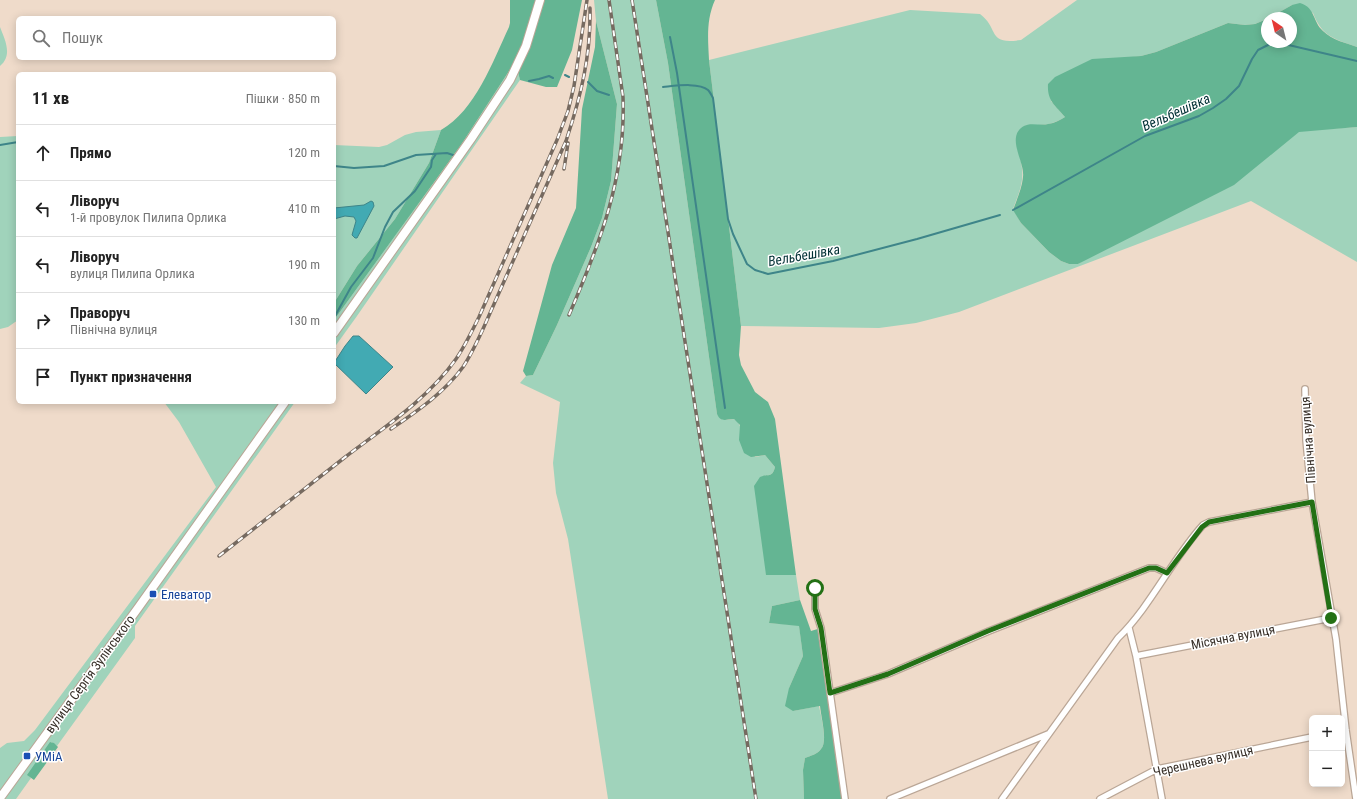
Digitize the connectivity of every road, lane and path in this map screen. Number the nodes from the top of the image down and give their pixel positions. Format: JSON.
{"nodes":[{"id":1,"x":540,"y":0,"type":"edge"},
{"id":2,"x":336,"y":330,"type":"edge"},
{"id":3,"x":1305,"y":389,"type":"dead end"},
{"id":4,"x":284,"y":404,"type":"edge"},
{"id":5,"x":1312,"y":502,"type":"junction"},
{"id":6,"x":1167,"y":573,"type":"junction"},
{"id":7,"x":815,"y":588,"type":"dead end"},
{"id":8,"x":1331,"y":618,"type":"junction"},
{"id":9,"x":1129,"y":628,"type":"junction"},
{"id":10,"x":1136,"y":656,"type":"junction"},
{"id":11,"x":830,"y":693,"type":"junction"},
{"id":12,"x":1343,"y":715,"type":"edge"},
{"id":13,"x":1049,"y":733,"type":"junction"},
{"id":14,"x":1345,"y":736,"type":"edge"},
{"id":15,"x":1309,"y":738,"type":"edge"},
{"id":16,"x":1157,"y":769,"type":"junction"},
{"id":17,"x":0,"y":798,"type":"edge"},
{"id":18,"x":845,"y":799,"type":"edge"},
{"id":19,"x":890,"y":799,"type":"edge"},
{"id":20,"x":1002,"y":799,"type":"edge"},
{"id":21,"x":1100,"y":799,"type":"edge"},
{"id":22,"x":1162,"y":799,"type":"edge"},
{"id":23,"x":1356,"y":799,"type":"edge"}],
"edges":[{"from":1,"to":2,"type":"street"},
{"from":3,"to":5,"type":"street","name":"Північна вулиця"},
{"from":4,"to":17,"type":"street","name":"вулиця Сергія Зулінського"},
{"from":5,"to":6,"type":"street"},
{"from":5,"to":8,"type":"street","name":"Північна вулиця"},
{"from":6,"to":9,"type":"street"},
{"from":6,"to":11,"type":"street"},
{"from":7,"to":11,"type":"street"},
{"from":8,"to":10,"type":"street","name":"Місячна вулиця"},
{"from":8,"to":12,"type":"street","name":"Північна вулиця"},
{"from":9,"to":10,"type":"street"},
{"from":9,"to":13,"type":"street"},
{"from":10,"to":16,"type":"street"},
{"from":11,"to":18,"type":"street"},
{"from":13,"to":19,"type":"street"},
{"from":13,"to":20,"type":"street"},
{"from":14,"to":23,"type":"street","name":"Північна вулиця"},
{"from":15,"to":16,"type":"street","name":"Черешнева вулиця"},
{"from":16,"to":21,"type":"street","name":"Черешнева вулиця"},
{"from":16,"to":22,"type":"street"}]}
